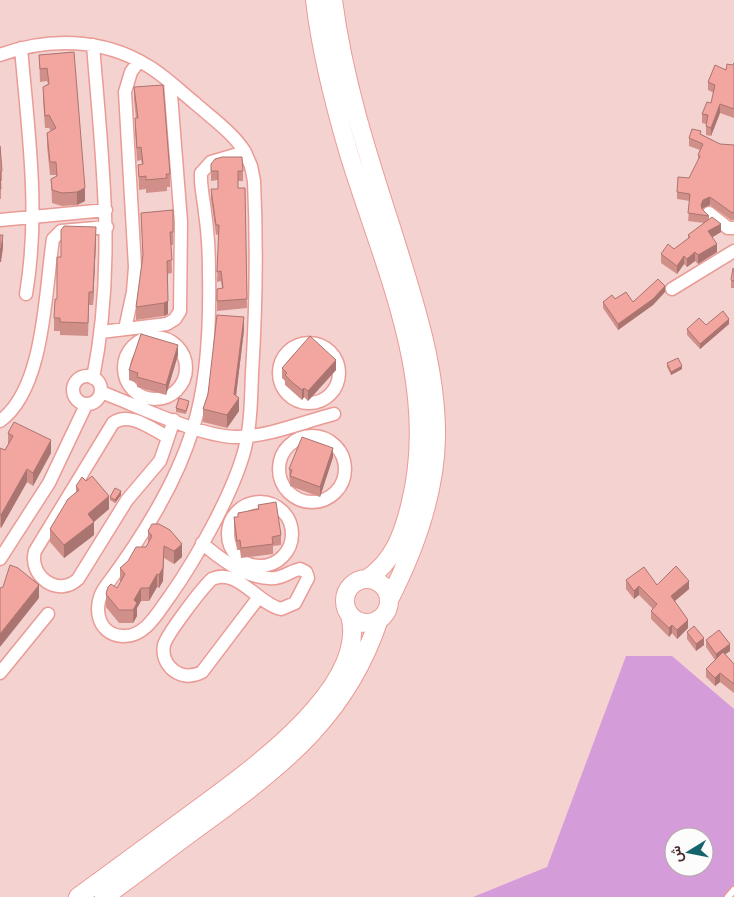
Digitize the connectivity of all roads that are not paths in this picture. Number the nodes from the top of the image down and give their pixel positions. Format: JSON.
{"nodes":[{"id":1,"x":315,"y":0,"type":"edge"},
{"id":2,"x":333,"y":0,"type":"edge"},
{"id":3,"x":93,"y":45,"type":"junction"},
{"id":4,"x":21,"y":48,"type":"junction"},
{"id":5,"x":0,"y":55,"type":"edge"},
{"id":6,"x":140,"y":61,"type":"junction"},
{"id":7,"x":170,"y":82,"type":"junction"},
{"id":8,"x":245,"y":152,"type":"junction"},
{"id":9,"x":106,"y":210,"type":"junction"},
{"id":10,"x":709,"y":213,"type":"edge"},
{"id":11,"x":33,"y":216,"type":"junction"},
{"id":12,"x":0,"y":220,"type":"edge"},
{"id":13,"x":107,"y":228,"type":"junction"},
{"id":14,"x":734,"y":228,"type":"edge"},
{"id":15,"x":734,"y":251,"type":"edge"},
{"id":16,"x":672,"y":289,"type":"dead end"},
{"id":17,"x":26,"y":294,"type":"dead end"},
{"id":18,"x":125,"y":329,"type":"junction"},
{"id":19,"x":101,"y":332,"type":"junction"},
{"id":20,"x":93,"y":378,"type":"junction"},
{"id":21,"x":101,"y":392,"type":"junction"},
{"id":22,"x":324,"y":399,"type":"junction"},
{"id":23,"x":140,"y":401,"type":"junction"},
{"id":24,"x":86,"y":405,"type":"junction"},
{"id":25,"x":331,"y":415,"type":"junction"},
{"id":26,"x":174,"y":420,"type":"junction"},
{"id":27,"x":0,"y":421,"type":"edge"},
{"id":28,"x":194,"y":428,"type":"junction"},
{"id":29,"x":247,"y":436,"type":"junction"},
{"id":30,"x":168,"y":437,"type":"junction"},
{"id":31,"x":322,"y":437,"type":"junction"},
{"id":32,"x":288,"y":492,"type":"junction"},
{"id":33,"x":278,"y":508,"type":"junction"},
{"id":34,"x":202,"y":543,"type":"junction"},
{"id":35,"x":1,"y":556,"type":"edge"},
{"id":36,"x":367,"y":578,"type":"junction"},
{"id":37,"x":258,"y":597,"type":"junction"},
{"id":38,"x":389,"y":600,"type":"junction"},
{"id":39,"x":48,"y":614,"type":"dead end"},
{"id":40,"x":350,"y":615,"type":"junction"},
{"id":41,"x":379,"y":619,"type":"junction"},
{"id":42,"x":0,"y":673,"type":"edge"},
{"id":43,"x":734,"y":890,"type":"edge"},
{"id":44,"x":78,"y":897,"type":"edge"},
{"id":45,"x":104,"y":897,"type":"edge"},
{"id":46,"x":728,"y":897,"type":"edge"}],
"edges":[{"from":1,"to":36,"type":"main road"},
{"from":2,"to":38,"type":"main road"},
{"from":3,"to":4,"type":"street"},
{"from":3,"to":6,"type":"street"},
{"from":3,"to":9,"type":"street"},
{"from":4,"to":5,"type":"street"},
{"from":4,"to":11,"type":"street"},
{"from":6,"to":7,"type":"street"},
{"from":6,"to":18,"type":"street"},
{"from":7,"to":8,"type":"street"},
{"from":7,"to":18,"type":"street"},
{"from":8,"to":28,"type":"street"},
{"from":8,"to":29,"type":"street"},
{"from":9,"to":11,"type":"street"},
{"from":9,"to":13,"type":"street"},
{"from":10,"to":14,"type":"street"},
{"from":11,"to":12,"type":"street"},
{"from":11,"to":17,"type":"street"},
{"from":13,"to":19,"type":"street"},
{"from":13,"to":27,"type":"street"},
{"from":15,"to":16,"type":"street"},
{"from":18,"to":19,"type":"street"},
{"from":19,"to":20,"type":"street"},
{"from":20,"to":21,"type":"street"},
{"from":20,"to":24,"type":"street"},
{"from":21,"to":23,"type":"street"},
{"from":21,"to":24,"type":"street"},
{"from":22,"to":22,"type":"street"},
{"from":22,"to":25,"type":"street"},
{"from":23,"to":23,"type":"street"},
{"from":23,"to":26,"type":"street"},
{"from":24,"to":35,"type":"street"},
{"from":25,"to":29,"type":"street"},
{"from":25,"to":31,"type":"street"},
{"from":26,"to":28,"type":"street"},
{"from":26,"to":30,"type":"street"},
{"from":28,"to":29,"type":"street"},
{"from":28,"to":34,"type":"street"},
{"from":29,"to":34,"type":"street"},
{"from":30,"to":30,"type":"street"},
{"from":31,"to":32,"type":"street"},
{"from":31,"to":32,"type":"street"},
{"from":32,"to":33,"type":"street"},
{"from":33,"to":33,"type":"street"},
{"from":34,"to":37,"type":"street"},
{"from":36,"to":38,"type":"main road"},
{"from":36,"to":40,"type":"main road"},
{"from":37,"to":37,"type":"street"},
{"from":38,"to":41,"type":"main road"},
{"from":39,"to":42,"type":"street"},
{"from":40,"to":41,"type":"main road"},
{"from":40,"to":44,"type":"main road"},
{"from":41,"to":45,"type":"main road"},
{"from":43,"to":46,"type":"lane"}]}
